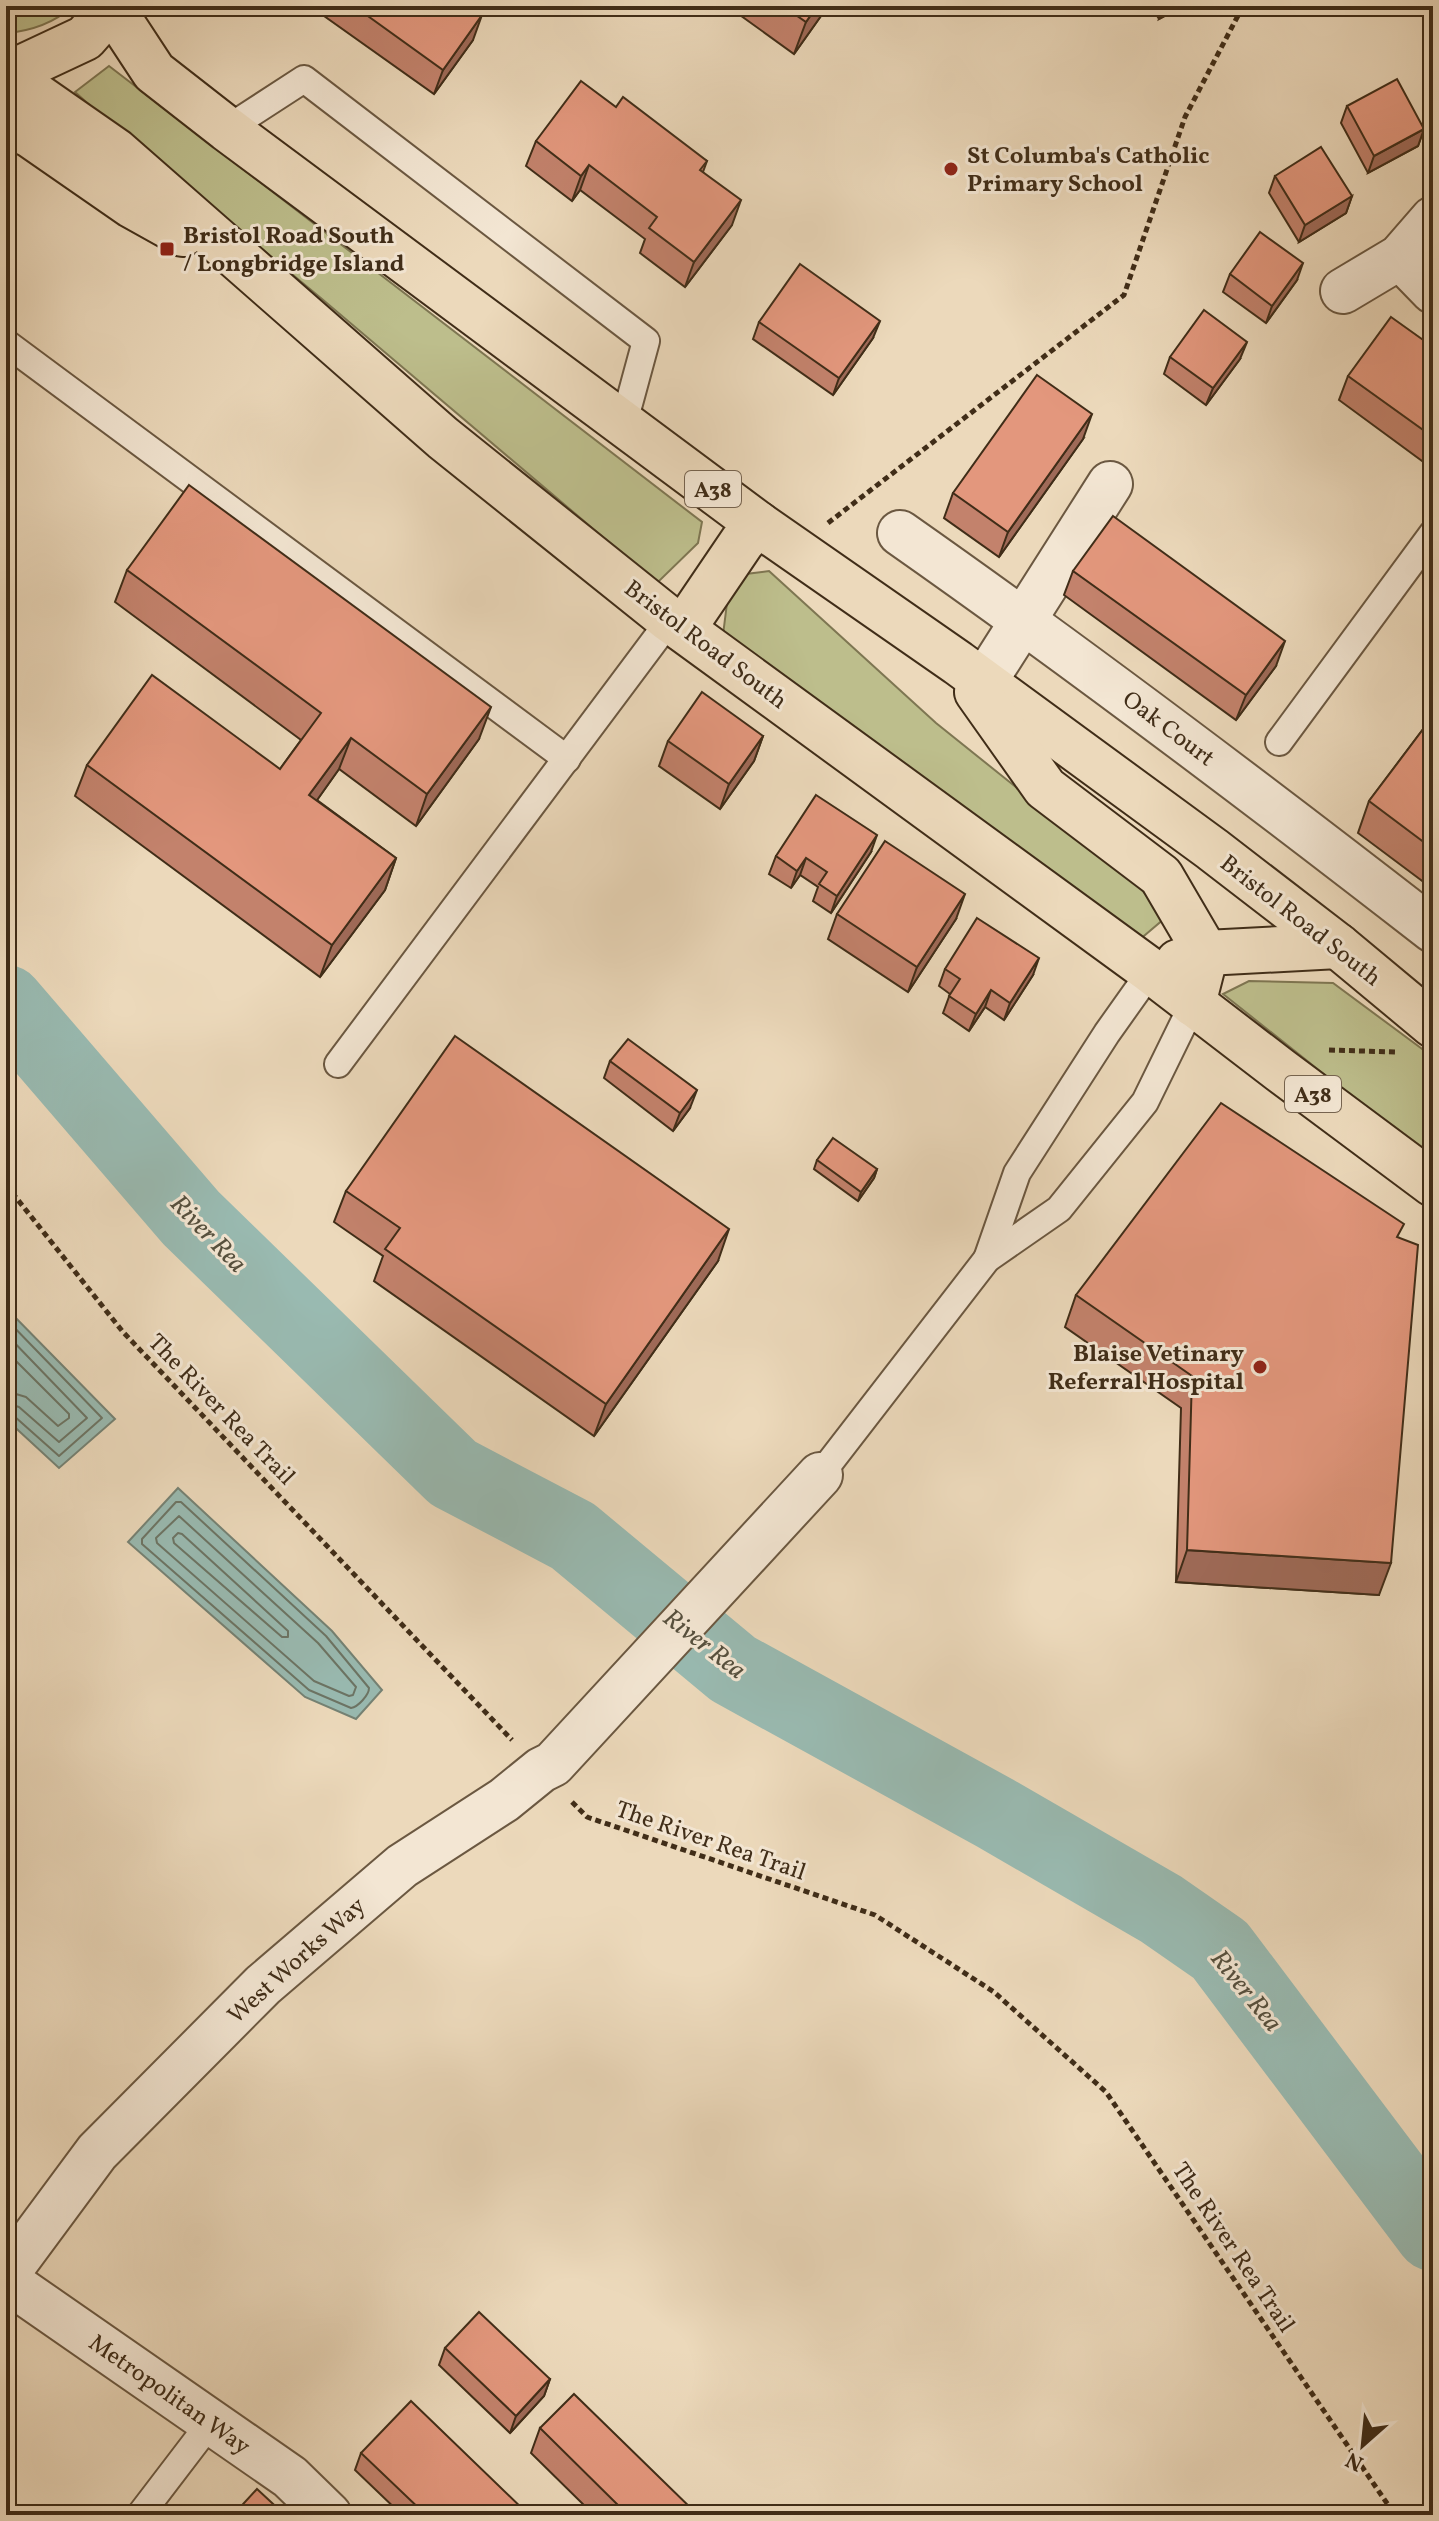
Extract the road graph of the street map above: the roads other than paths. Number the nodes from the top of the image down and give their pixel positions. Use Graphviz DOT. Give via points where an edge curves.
graph roads {
  1 [pos="112,7"];
  2 [pos="6,71"];
  3 [pos="6,123"];
  4 [pos="227,129"];
  5 [pos="1433,219"];
  6 [pos="1400,257"];
  7 [pos="252,271"];
  8 [pos="1343,291"];
  9 [pos="1433,291"];
  10 [pos="6,343"];
  11 [pos="624,422"];
  12 [pos="1110,484"];
  13 [pos="758,524"];
  14 [pos="900,533"];
  15 [pos="1433,533"];
  16 [pos="1023,619"];
  17 [pos="676,624"];
  18 [pos="971,673"];
  19 [pos="1279,742"];
  20 [pos="567,759"];
  21 [pos="1433,930"];
  22 [pos="1338,946"];
  23 [pos="1206,953"];
  24 [pos="1151,971"];
  25 [pos="1193,1004"];
  26 [pos="1417,1039"];
  27 [pos="338,1064"];
  28 [pos="1433,1184"];
  29 [pos="987,1259"];
  30 [pos="820,1475"];
  31 [pos="6,2277"];
  32 [pos="211,2422"];
  33 [pos="140,2515"];
  34 [pos="329,2515"];
  1 -- 2 [label="highway" via="85,38"];
  1 -- 4 [label="highway, Bristol Road South / A38" via="154,72"];
  2 -- 7 [label="highway, Bristol Road South / A38" via="116,151"];
  3 -- 7 [label="highway" via="131,205"];
  4 -- 11 [label="highway, Bristol Road South / A38"];
  4 -- 11 [label="lane" via="304,79 646,341"];
  5 -- 6 [label="street"];
  6 -- 8 [label="street"];
  6 -- 9 [label="street"];
  7 -- 17 [label="highway, Bristol Road South / A38" via="443,438"];
  10 -- 20 [label="lane"];
  11 -- 13 [label="highway, Bristol Road South / A38"];
  12 -- 16 [label="street"];
  13 -- 17 [label="highway"];
  13 -- 18 [label="highway, Bristol Road South / A38"];
  14 -- 16 [label="street, Oak Court"];
  15 -- 19 [label="lane"];
  16 -- 18 [label="street"];
  16 -- 21 [label="street, Oak Court"];
  17 -- 20 [label="lane"];
  17 -- 24 [label="highway, Bristol Road South / A38"];
  18 -- 22 [label="highway, Bristol Road South / A38"];
  18 -- 23 [label="highway" via="1045,788 1161,876"];
  20 -- 27 [label="lane"];
  22 -- 23 [label="highway"];
  22 -- 26 [label="highway, Bristol Road South / A38"];
  23 -- 24 [label="highway"];
  23 -- 25 [label="highway"];
  24 -- 25 [label="highway, Bristol Road South / A38"];
  24 -- 29 [label="lane" via="1017,1173"];
  25 -- 28 [label="highway, Bristol Road South / A38"];
  25 -- 29 [label="lane" via="1145,1102 1059,1209"];
  29 -- 30 [label="lane"];
  30 -- 31 [label="street, West Works Way" via="553,1764 402,1866 263,1985 97,2152"];
  31 -- 32 [label="street, Metropolitan Way"];
  32 -- 33 [label="lane"];
  32 -- 34 [label="street, Metropolitan Way" via="290,2477"];
}
